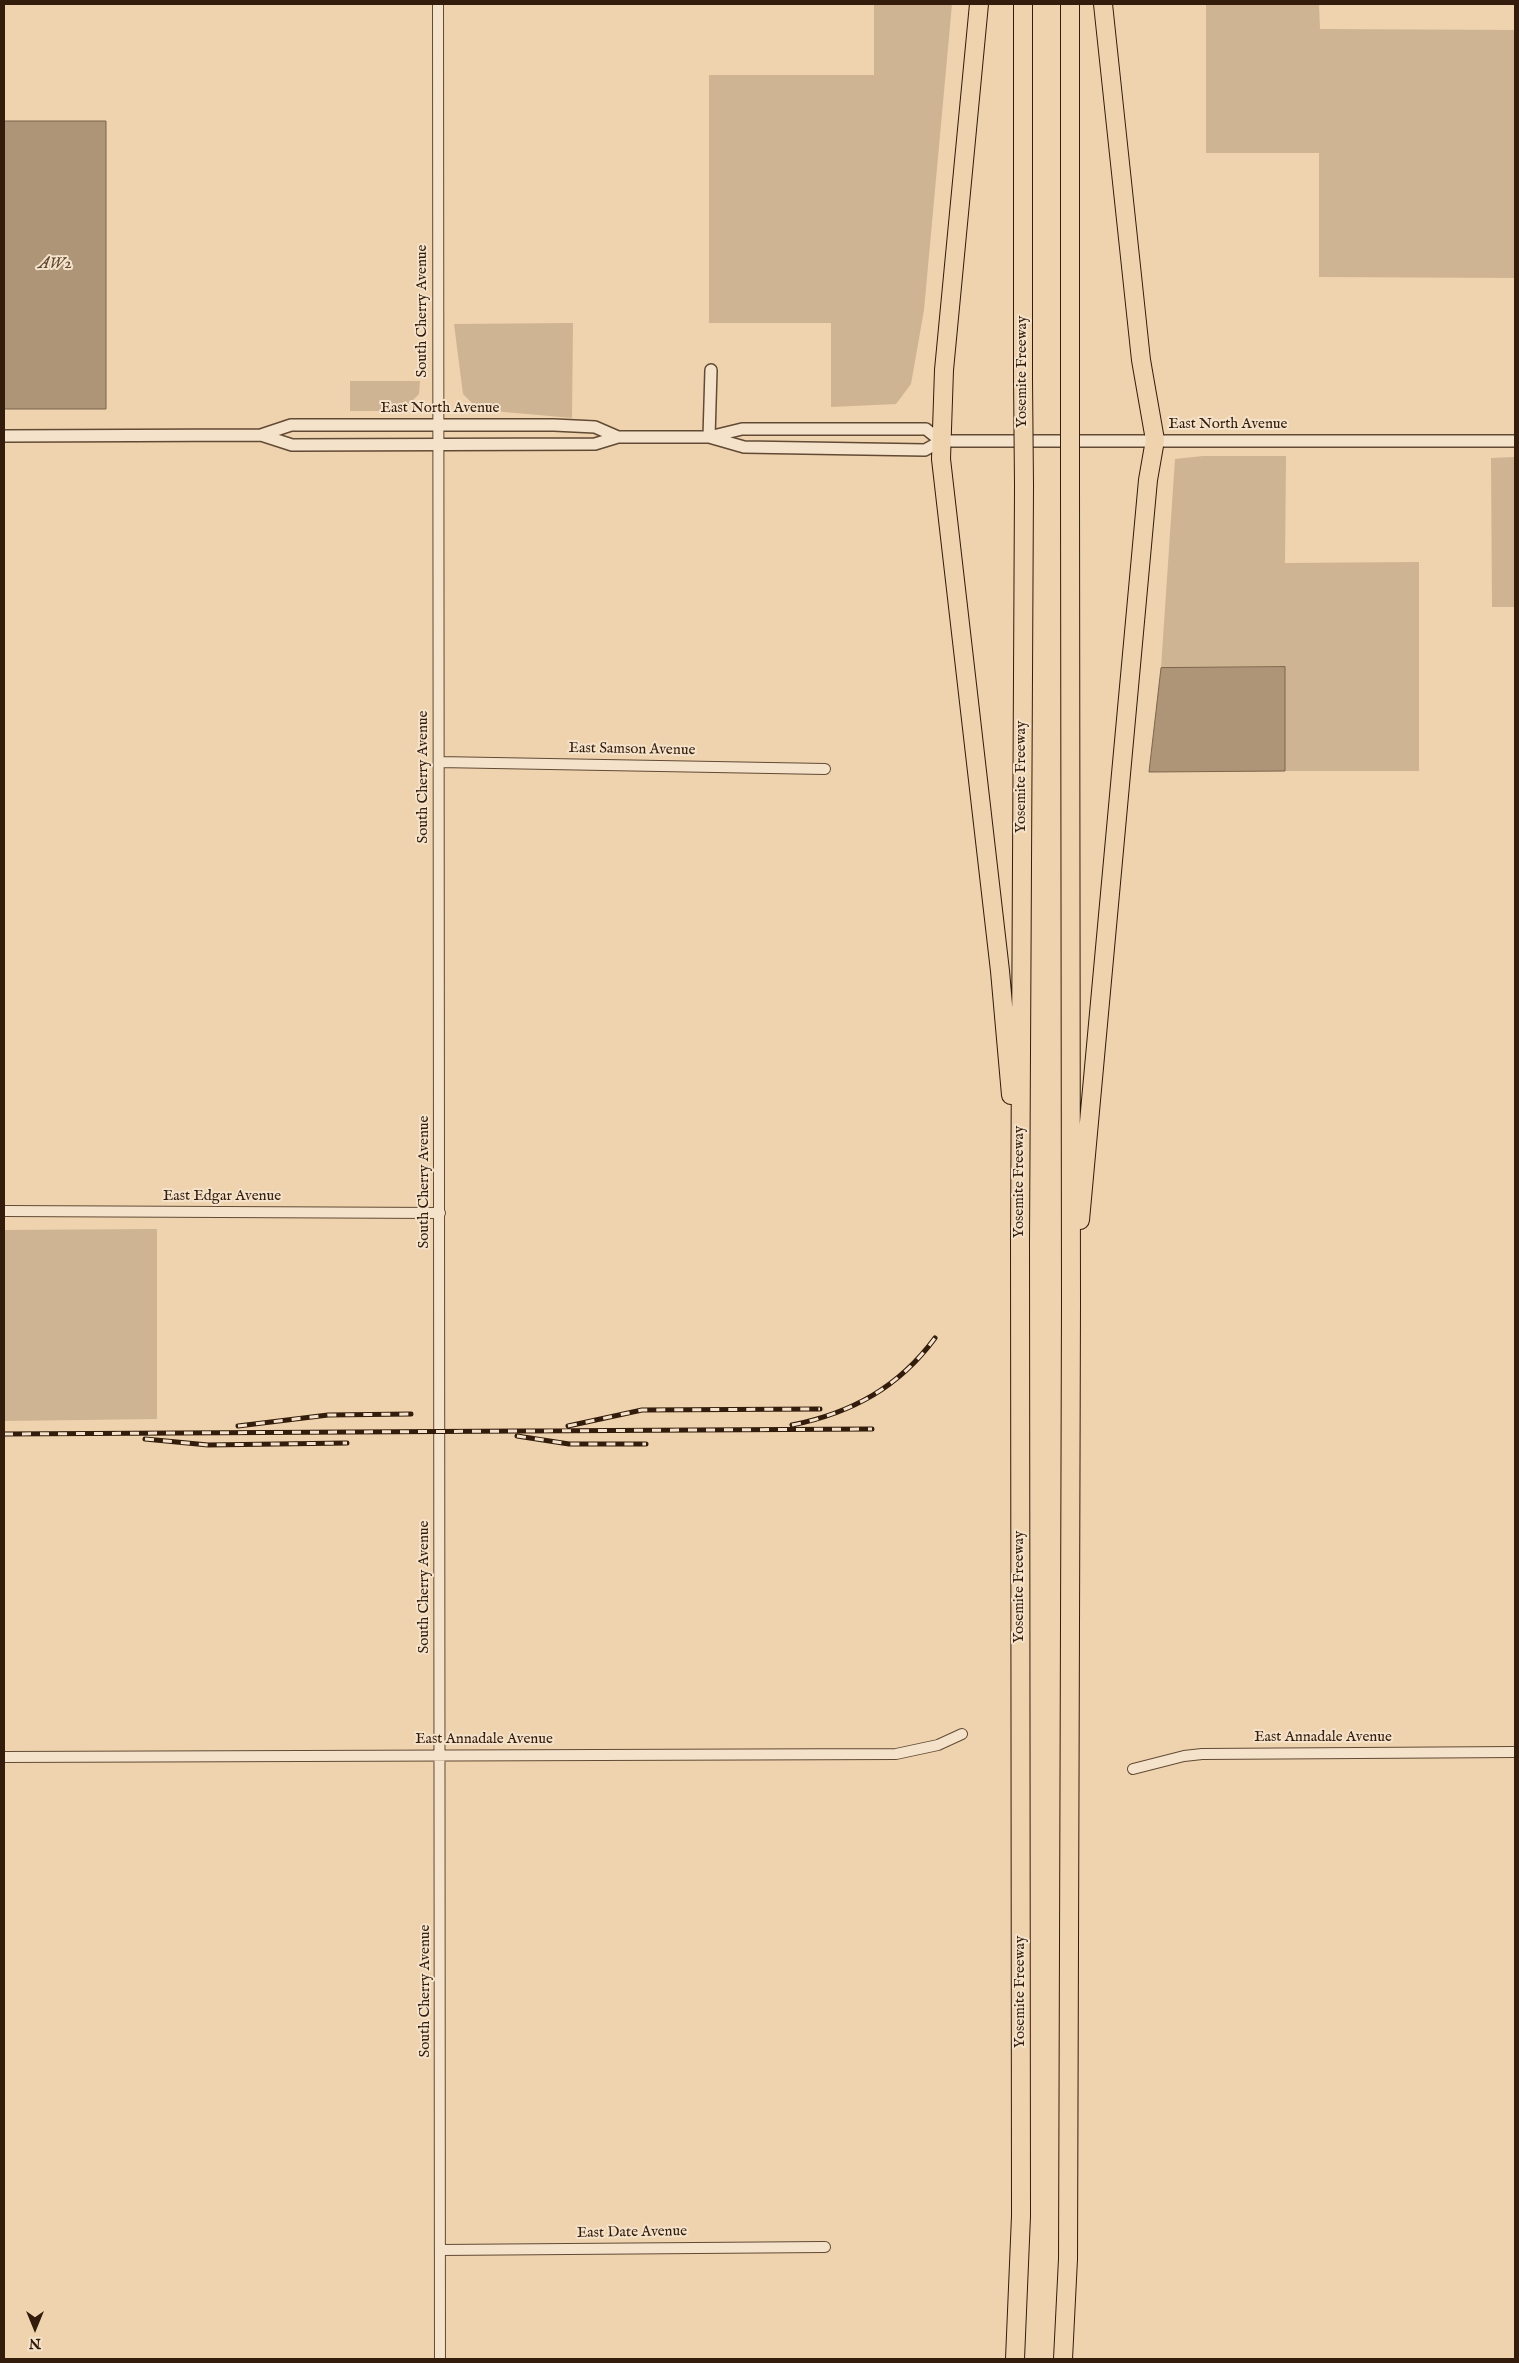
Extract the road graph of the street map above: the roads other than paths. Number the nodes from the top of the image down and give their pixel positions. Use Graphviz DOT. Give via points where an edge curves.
graph roads {
  1 [pos="438,4"];
  2 [pos="979,4"];
  3 [pos="1023,4"];
  4 [pos="1070,4"];
  5 [pos="1102,4"];
  6 [pos="710,370"];
  7 [pos="438,424"];
  8 [pos="261,435"];
  9 [pos="4,436"];
  10 [pos="618,437"];
  11 [pos="709,437"];
  12 [pos="1155,440"];
  13 [pos="941,441"];
  14 [pos="1515,441"];
  15 [pos="438,444"];
  16 [pos="439,762"];
  17 [pos="825,769"];
  18 [pos="4,1210"];
  19 [pos="440,1213"];
  20 [pos="1020,1241"];
  21 [pos="1071,1303"];
  22 [pos="962,1734"];
  23 [pos="1515,1752"];
  24 [pos="441,1755"];
  25 [pos="4,1757"];
  26 [pos="1133,1769"];
  27 [pos="825,2246"];
  28 [pos="440,2250"];
  29 [pos="440,2359"];
  30 [pos="1013,2359"];
  31 [pos="1063,2359"];
  1 -- 7 [label="street, South Cherry Avenue"];
  2 -- 13 [label="highway" via="944,370"];
  3 -- 20 [label="highway, Yosemite Freeway, bridge"];
  4 -- 21 [label="highway, bridge"];
  5 -- 12 [label="highway" via="1142,360"];
  6 -- 11 [label="street"];
  7 -- 8 [label="street, East North Avenue" via="291,424"];
  7 -- 10 [label="street, East North Avenue" via="595,427"];
  7 -- 15 [label="street, South Cherry Avenue"];
  8 -- 9 [label="street, East North Avenue"];
  8 -- 15 [label="street, East North Avenue" via="292,445"];
  10 -- 11 [label="street, East North Avenue"];
  10 -- 15 [label="street, East North Avenue" via="595,444"];
  11 -- 13 [label="street, East North Avenue" via="744,447 791,448 925,450"];
  11 -- 13 [label="street, East North Avenue" via="742,429 926,429"];
  12 -- 13 [label="street, East North Avenue"];
  12 -- 14 [label="street, East North Avenue"];
  12 -- 21 [label="highway" via="1148,480 1088,1157"];
  13 -- 20 [label="highway" via="1000,971"];
  15 -- 16 [label="street, South Cherry Avenue"];
  16 -- 17 [label="street, East Samson Avenue"];
  16 -- 19 [label="street, South Cherry Avenue"];
  18 -- 19 [label="street, East Edgar Avenue"];
  19 -- 24 [label="street, South Cherry Avenue"];
  20 -- 30 [label="highway, Yosemite Freeway" via="1021,2216"];
  21 -- 31 [label="highway" via="1068,2259"];
  22 -- 24 [label="street, East Annadale Avenue" via="938,1745 896,1754"];
  23 -- 26 [label="street, East Annadale Avenue" via="1202,1754"];
  24 -- 25 [label="street, East Annadale Avenue"];
  24 -- 28 [label="street, South Cherry Avenue"];
  27 -- 28 [label="street, East Date Avenue"];
  28 -- 29 [label="street, South Cherry Avenue"];
}
